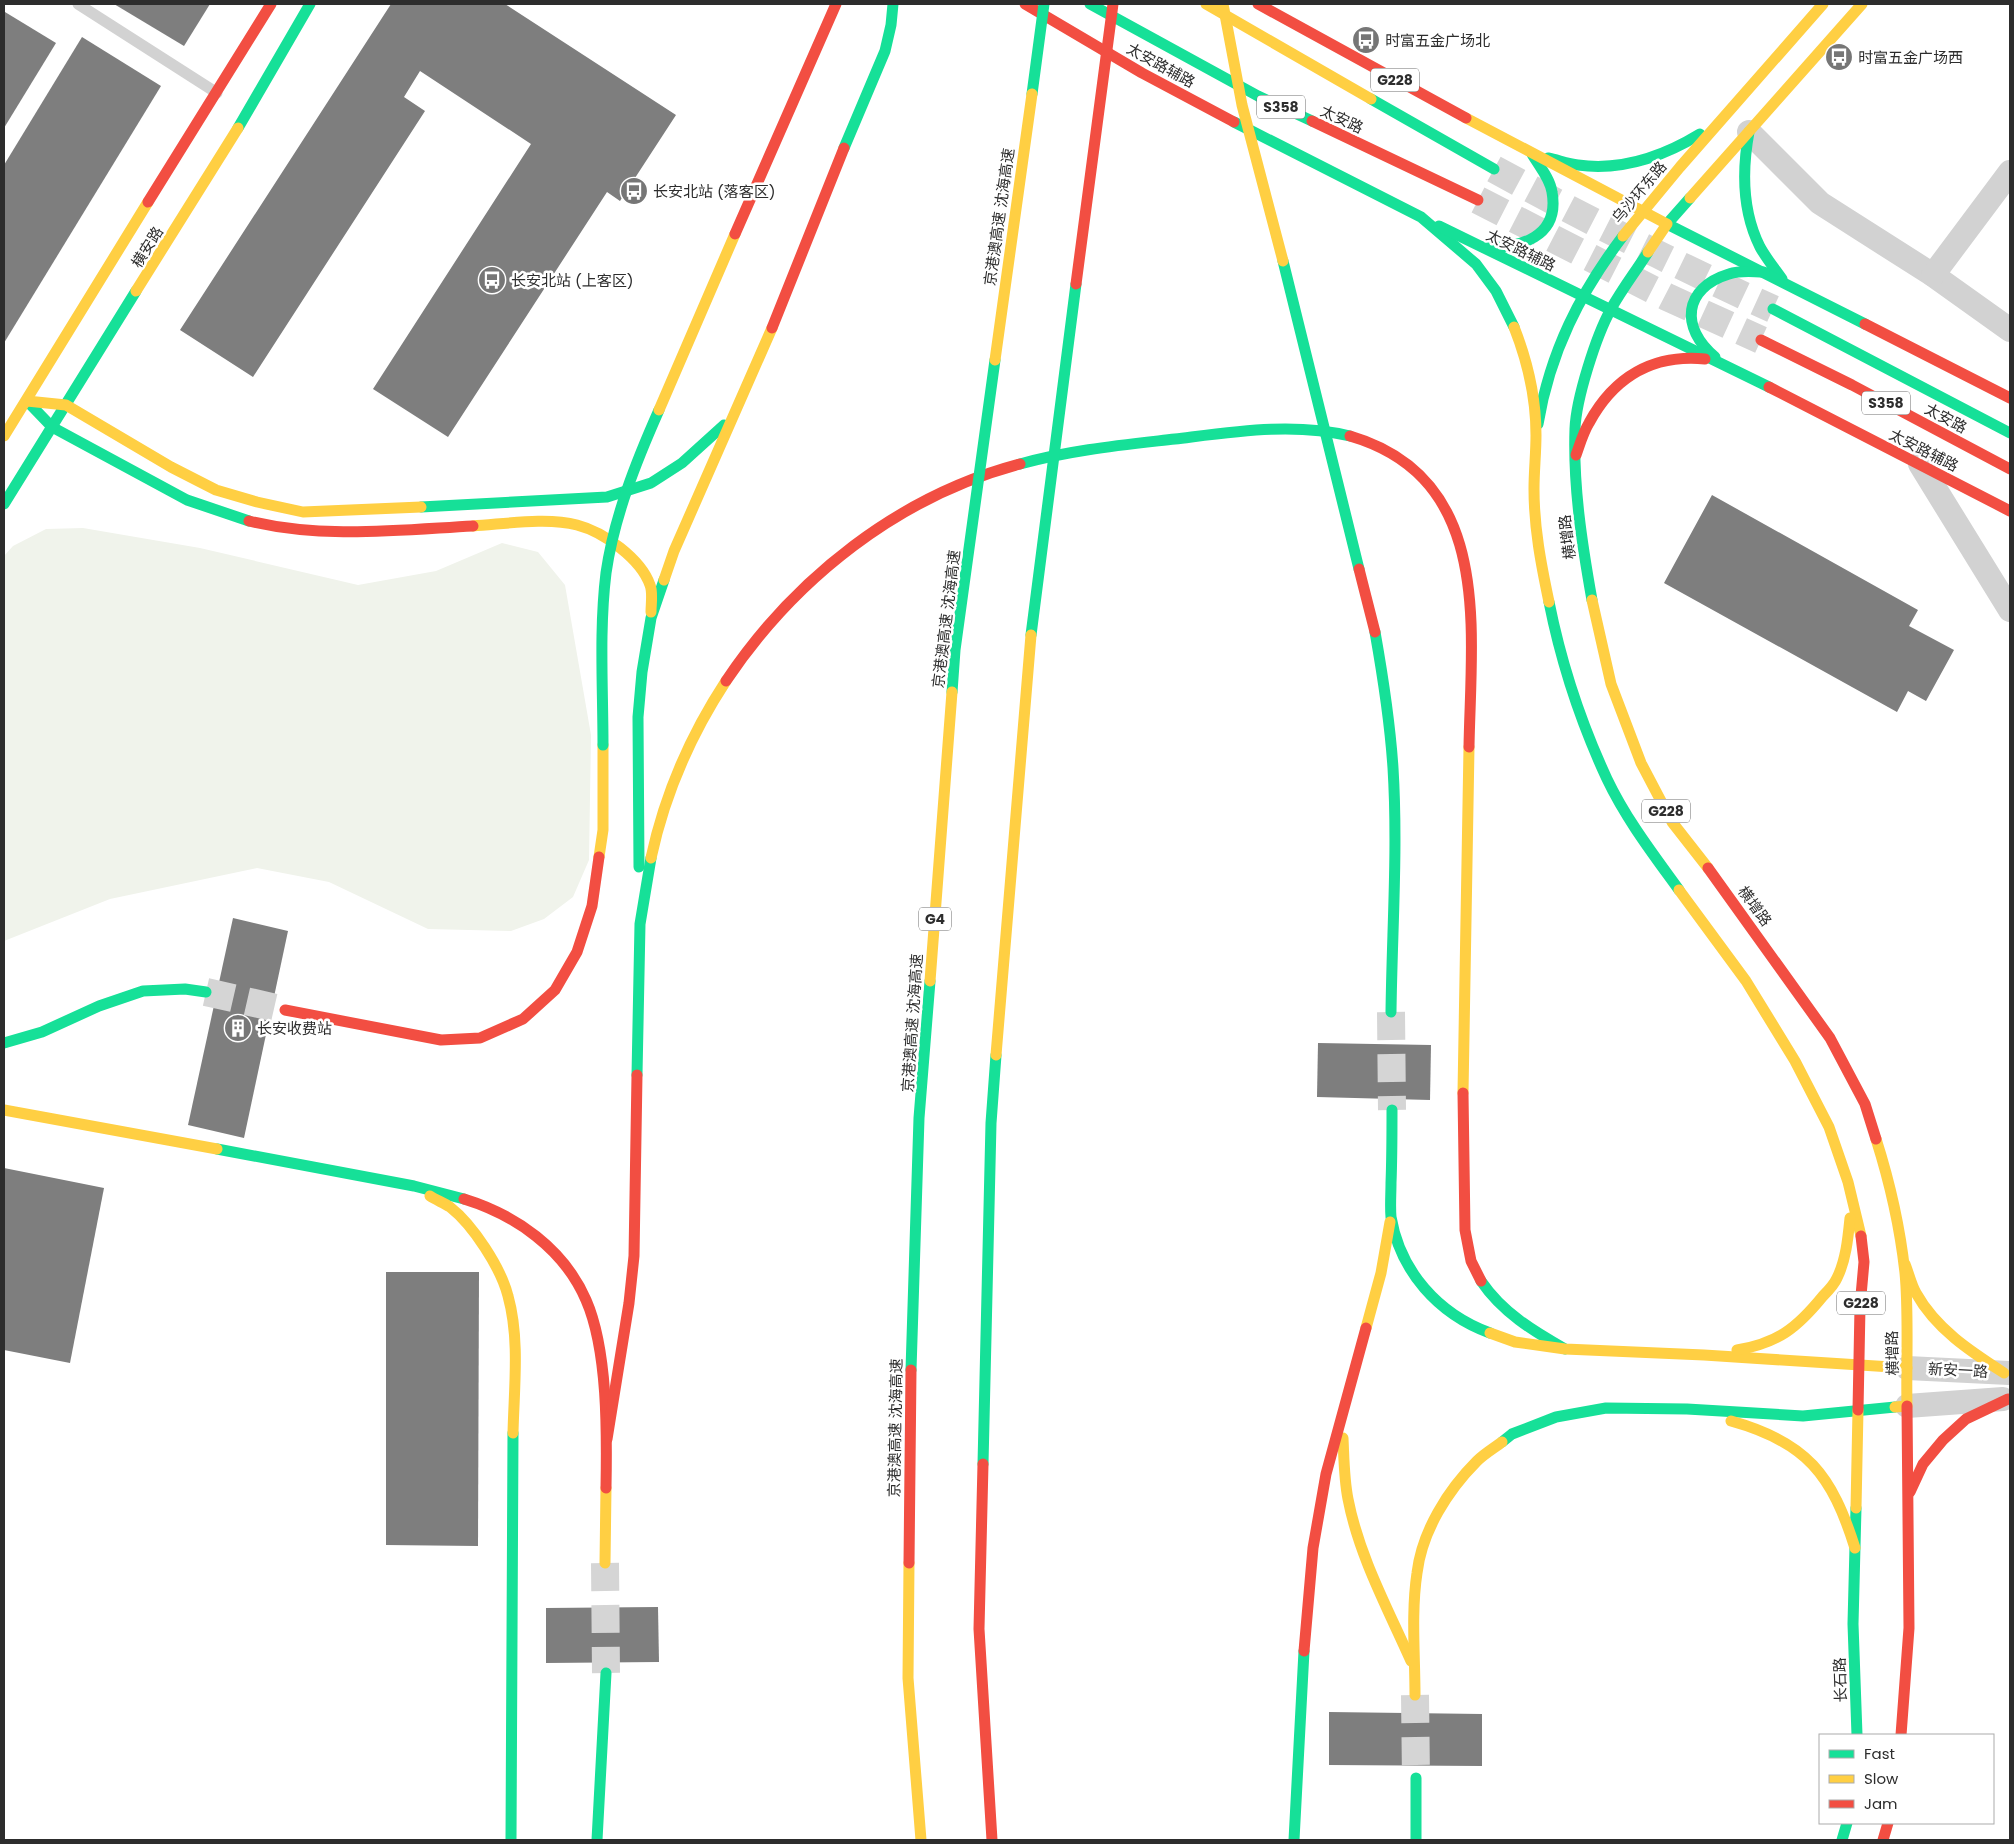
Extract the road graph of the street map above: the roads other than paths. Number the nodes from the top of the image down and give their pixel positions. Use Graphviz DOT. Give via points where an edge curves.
graph roads {
  1 [pos="78,4"];
  2 [pos="271,4"];
  3 [pos="310,4"];
  4 [pos="836,4"];
  5 [pos="893,4"];
  6 [pos="1025,4"];
  7 [pos="1044,4"];
  8 [pos="1090,4"];
  9 [pos="1113,4"];
  10 [pos="1206,4"];
  11 [pos="1223,4"];
  12 [pos="1258,4"];
  13 [pos="1823,4"];
  14 [pos="1862,4"];
  15 [pos="217,93"];
  16 [pos="1719,122"];
  17 [pos="1749,132"];
  18 [pos="1532,154"];
  19 [pos="1494,169"];
  20 [pos="2010,172"];
  21 [pos="1478,200"];
  22 [pos="1641,210"];
  23 [pos="1421,217"];
  24 [pos="1667,224"];
  25 [pos="1481,247"];
  26 [pos="1766,272"];
  27 [pos="1933,276"];
  28 [pos="1782,281"];
  29 [pos="1582,296"];
  30 [pos="1773,309"];
  31 [pos="1610,310"];
  32 [pos="2010,330"];
  33 [pos="1761,340"];
  34 [pos="1719,361"];
  35 [pos="2010,398"];
  36 [pos="26,401"];
  37 [pos="66,405"];
  38 [pos="730,420"];
  39 [pos="52,428"];
  40 [pos="1536,433"];
  41 [pos="2010,433"];
  42 [pos="4,436"];
  43 [pos="1576,456"];
  44 [pos="1920,464"];
  45 [pos="2010,469"];
  46 [pos="4,504"];
  47 [pos="2010,511"];
  48 [pos="2010,610"];
  49 [pos="651,618"];
  50 [pos="640,920"];
  51 [pos="206,992"];
  52 [pos="285,1010"];
  53 [pos="1391,1012"];
  54 [pos="4,1043"];
  55 [pos="4,1110"];
  56 [pos="1392,1110"];
  57 [pos="414,1186"];
  58 [pos="1852,1197"];
  59 [pos="1391,1215"];
  60 [pos="1903,1259"];
  61 [pos="1565,1350"];
  62 [pos="1704,1355"];
  63 [pos="1859,1366"];
  64 [pos="1907,1368"];
  65 [pos="2007,1373"];
  66 [pos="2009,1399"];
  67 [pos="1907,1406"];
  68 [pos="1686,1408"];
  69 [pos="1858,1410"];
  70 [pos="1342,1414"];
  71 [pos="607,1439"];
  72 [pos="1908,1496"];
  73 [pos="1855,1548"];
  74 [pos="606,1563"];
  75 [pos="1853,1624"];
  76 [pos="1414,1669"];
  77 [pos="606,1673"];
  78 [pos="1414,1695"];
  79 [pos="1857,1734"];
  80 [pos="1901,1734"];
  81 [pos="1416,1778"];
  82 [pos="1847,1824"];
  83 [pos="1888,1824"];
  84 [pos="511,1840"];
  85 [pos="597,1840"];
  86 [pos="921,1840"];
  87 [pos="992,1840"];
  88 [pos="1294,1840"];
  89 [pos="1416,1840"];
  90 [pos="1842,1840"];
  91 [pos="1883,1840"];
  1 -- 15 [label="lane"];
  2 -- 15 [label="main road, 横安路"];
  3 -- 37 [label="main road, 横安路" via="248,112"];
  4 -- 52 [label="main road, bridge" via="652,424 610,551 604,605 603,830 592,906 577,952 556,990 523,1019 480,1038 441,1040"];
  5 -- 38 [label="main road" via="885,51 759,360"];
  6 -- 23 [label="main road, 太安路辅路" via="1159,82"];
  7 -- 86 [label="main road, 京港澳高速 沈海高速 / G4, bridge" via="956,650 919,1118 910,1386 908,1678"];
  8 -- 21 [label="main road, 太安路 / S358" via="1258,96"];
  9 -- 87 [label="main road, bridge" via="1029,649 991,1123 979,1629"];
  10 -- 19 [label="main road, 太安路"];
  11 -- 53 [label="main road, bridge" via="1242,105 1376,632 1393,768"];
  12 -- 18 [label="main road, G228"];
  13 -- 16 [label="main road, 乌沙环东路"];
  14 -- 17 [label="main road"];
  15 -- 36 [label="main road, 横安路"];
  16 -- 18 [label="main road" via="1656,157 1620,165 1580,165"];
  16 -- 22 [label="main road, 乌沙环东路"];
  17 -- 24 [label="main road"];
  17 -- 27 [label="street" via="1820,204"];
  17 -- 28 [label="main road" via="1744,157 1744,185 1750,215 1760,246"];
  18 -- 22 [label="main road, G228"];
  18 -- 25 [label="main road" via="1552,192 1550,220 1524,245 1499,250"];
  20 -- 27 [label="street"];
  22 -- 24 [label="main road, G228"];
  22 -- 29 [label="main road, 乌沙环东路"];
  23 -- 25 [label="main road, 太安路辅路"];
  23 -- 40 [label="main road, G228" via="1476,264 1507,310 1520,342 1532,390"];
  24 -- 26 [label="main road"];
  24 -- 31 [label="main road, 横增路 / G228"];
  25 -- 29 [label="main road, 太安路辅路"];
  26 -- 28 [label="main road"];
  26 -- 34 [label="main road" via="1742,271 1725,275 1705,286 1696,296 1690,320 1695,335"];
  27 -- 32 [label="street"];
  28 -- 35 [label="main road"];
  29 -- 31 [label="main road, 太安路辅路"];
  29 -- 40 [label="main road, 乌沙环东路" via="1549,370"];
  30 -- 41 [label="main road, 太安路 / S358"];
  31 -- 34 [label="main road, 太安路辅路"];
  31 -- 43 [label="main road, 横增路 / G228" via="1583,387 1575,428"];
  33 -- 45 [label="main road, 太安路 / S358"];
  34 -- 43 [label="main road" via="1689,356 1663,360 1634,372 1612,392 1590,420"];
  34 -- 44 [label="main road, 太安路辅路"];
  36 -- 37 [label="main road"];
  36 -- 39 [label="main road"];
  36 -- 42 [label="main road, 横安路"];
  37 -- 38 [label="main road" via="216,490 304,512 607,497 652,483 682,464"];
  37 -- 39 [label="main road, 横安路"];
  38 -- 49 [label="main road" via="674,551"];
  39 -- 46 [label="main road, 横安路"];
  39 -- 49 [label="main road" via="186,500 274,527 360,532 544,522 576,525 622,549 638,565 651,586"];
  40 -- 58 [label="main road, 横增路 / G228" via="1537,545 1552,617 1575,699 1606,779 1642,840 1746,981 1795,1061 1829,1127"];
  43 -- 60 [label="main road, 横增路 / G228" via="1582,546 1593,608 1611,684 1642,763 1672,822 1725,890 1830,1038 1865,1104 1887,1172"];
  44 -- 47 [label="main road, 太安路辅路"];
  44 -- 48 [label="street"];
  49 -- 50 [label="main road" via="638,717"];
  50 -- 61 [label="main road" via="665,806 684,755 709,709 768,627 802,589 840,556 884,526 930,498 973,478 1021,462 1094,448 1271,429 1346,435 1380,447 1410,466 1439,496 1456,526 1471,621 1462,1090 1464,1233 1471,1261 1494,1298 1511,1315"];
  50 -- 71 [label="main road" via="634,1256"];
  51 -- 54 [label="main road" via="185,989 143,991 99,1006 42,1032"];
  55 -- 57 [label="main road"];
  56 -- 59 [label="main road"];
  57 -- 71 [label="main road" via="474,1201 507,1216 535,1234 561,1259 583,1294 596,1331 604,1380"];
  57 -- 84 [label="main road" via="450,1208 477,1236 508,1295 514,1334"];
  58 -- 62 [label="main road" via="1847,1242 1837,1279 1808,1315 1776,1340 1748,1349"];
  58 -- 63 [label="main road, 横增路 / G228" via="1860,1226 1864,1262"];
  59 -- 61 [label="main road" via="1398,1246 1415,1278 1442,1308 1476,1328 1515,1342"];
  59 -- 70 [label="main road" via="1381,1273"];
  60 -- 64 [label="main road, 横增路 / G228"];
  60 -- 65 [label="main road" via="1916,1293 1934,1320 1966,1348"];
  61 -- 62 [label="main road"];
  62 -- 63 [label="main road"];
  63 -- 64 [label="main road"];
  63 -- 69 [label="main road, 横增路 / G228"];
  64 -- 65 [label="street, 新安一路"];
  64 -- 67 [label="main road, 横增路 / G228"];
  66 -- 67 [label="street, 新安一路"];
  66 -- 72 [label="main road" via="1966,1419 1943,1440 1923,1464"];
  67 -- 69 [label="main road"];
  67 -- 72 [label="main road, 横增路 / G228"];
  68 -- 69 [label="main road" via="1803,1416"];
  68 -- 73 [label="main road" via="1760,1429 1805,1455 1831,1487 1844,1513"];
  68 -- 76 [label="main road" via="1606,1408 1556,1416 1512,1434 1478,1460 1446,1499 1428,1532 1417,1571"];
  69 -- 73 [label="main road, 横增路 / G228"];
  70 -- 76 [label="main road" via="1344,1467 1352,1516 1366,1561"];
  70 -- 88 [label="main road" via="1326,1474 1313,1548"];
  71 -- 74 [label="main road"];
  72 -- 80 [label="main road, 横增路 / G228" via="1909,1628"];
  73 -- 75 [label="main road, 横增路 / G228"];
  75 -- 79 [label="main road, 长石路 / G228"];
  76 -- 78 [label="main road"];
  77 -- 85 [label="main road"];
  81 -- 89 [label="main road"];
  82 -- 90 [label="main road"];
  83 -- 91 [label="main road"];
}
